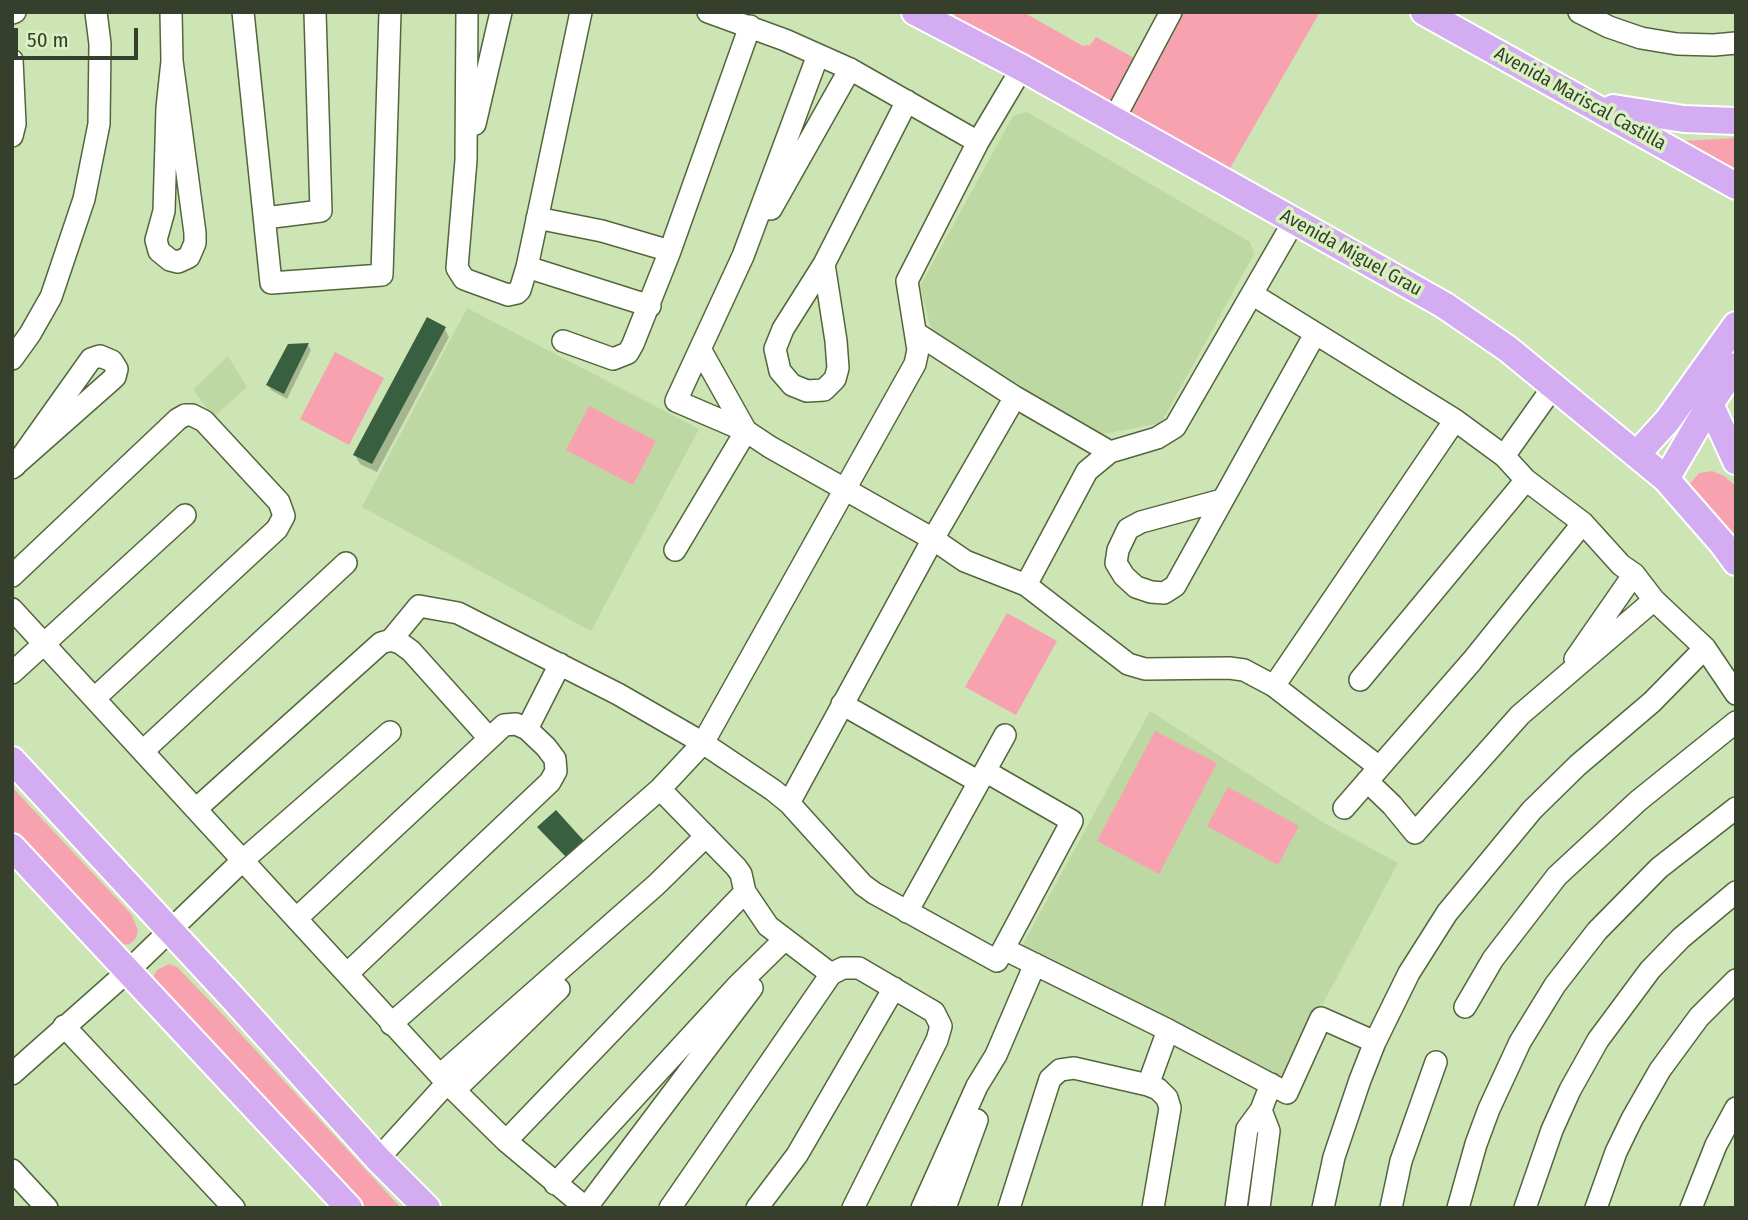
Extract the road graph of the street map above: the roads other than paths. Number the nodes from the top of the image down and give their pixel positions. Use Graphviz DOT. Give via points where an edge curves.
graph roads {
  1 [pos="96,12"];
  2 [pos="171,12"];
  3 [pos="243,12"];
  4 [pos="315,12"];
  5 [pos="390,12"];
  6 [pos="467,12"];
  7 [pos="501,12"];
  8 [pos="581,12"];
  9 [pos="708,12"];
  10 [pos="1171,12"];
  11 [pos="1424,12"];
  12 [pos="1579,12"];
  13 [pos="928,15"];
  14 [pos="750,26"];
  15 [pos="1736,43"];
  16 [pos="467,52"];
  17 [pos="491,53"];
  18 [pos="818,55"];
  19 [pos="12,60"];
  20 [pos="172,61"];
  21 [pos="1021,68"];
  22 [pos="850,69"];
  23 [pos="907,101"];
  24 [pos="1590,104"];
  25 [pos="1113,121"];
  26 [pos="1736,121"];
  27 [pos="12,136"];
  28 [pos="978,142"];
  29 [pos="466,160"];
  30 [pos="1736,186"];
  31 [pos="163,211"];
  32 [pos="193,211"];
  33 [pos="265,218"];
  34 [pos="537,218"];
  35 [pos="1294,221"];
  36 [pos="670,251"];
  37 [pos="743,256"];
  38 [pos="824,264"];
  39 [pos="527,267"];
  40 [pos="1252,294"];
  41 [pos="650,306"];
  42 [pos="1736,325"];
  43 [pos="916,333"];
  44 [pos="1315,334"];
  45 [pos="562,341"];
  46 [pos="699,349"];
  47 [pos="12,359"];
  48 [pos="1736,366"];
  49 [pos="1553,387"];
  50 [pos="1015,397"];
  51 [pos="1710,404"];
  52 [pos="1455,420"];
  53 [pos="747,431"];
  54 [pos="1110,452"];
  55 [pos="1637,454"];
  56 [pos="1504,456"];
  57 [pos="1736,461"];
  58 [pos="13,467"];
  59 [pos="1666,478"];
  60 [pos="1527,480"];
  61 [pos="844,490"];
  62 [pos="1222,500"];
  63 [pos="185,514"];
  64 [pos="1583,523"];
  65 [pos="933,539"];
  66 [pos="675,550"];
  67 [pos="1736,562"];
  68 [pos="346,563"];
  69 [pos="1634,575"];
  70 [pos="12,576"];
  71 [pos="1026,585"];
  72 [pos="1654,600"];
  73 [pos="12,609"];
  74 [pos="391,640"];
  75 [pos="45,643"];
  76 [pos="1705,648"];
  77 [pos="560,664"];
  78 [pos="12,673"];
  79 [pos="1360,680"];
  80 [pos="1559,681"];
  81 [pos="1274,686"];
  82 [pos="1736,694"];
  83 [pos="95,698"];
  84 [pos="842,704"];
  85 [pos="1736,722"];
  86 [pos="527,729"];
  87 [pos="390,732"];
  88 [pos="1005,735"];
  89 [pos="489,738"];
  90 [pos="703,743"];
  91 [pos="143,751"];
  92 [pos="12,760"];
  93 [pos="1373,774"];
  94 [pos="982,776"];
  95 [pos="660,789"];
  96 [pos="789,803"];
  97 [pos="1344,808"];
  98 [pos="1736,808"];
  99 [pos="196,809"];
  100 [pos="706,836"];
  101 [pos="12,847"];
  102 [pos="242,861"];
  103 [pos="745,892"];
  104 [pos="1736,892"];
  105 [pos="907,912"];
  106 [pos="297,918"];
  107 [pos="171,930"];
  108 [pos="784,940"];
  109 [pos="1004,948"];
  110 [pos="1035,964"];
  111 [pos="127,972"];
  112 [pos="348,973"];
  113 [pos="831,974"];
  114 [pos="1736,980"];
  115 [pos="894,988"];
  116 [pos="1465,1007"];
  117 [pos="391,1024"];
  118 [pos="64,1026"];
  119 [pos="1168,1030"];
  120 [pos="1375,1042"];
  121 [pos="996,1055"];
  122 [pos="1436,1062"];
  123 [pos="15,1067"];
  124 [pos="447,1083"];
  125 [pos="1271,1084"];
  126 [pos="1148,1085"];
  127 [pos="1736,1108"];
  128 [pos="1261,1110"];
  129 [pos="506,1141"];
  130 [pos="797,1155"];
  131 [pos="378,1159"];
  132 [pos="12,1170"];
  133 [pos="555,1184"];
  134 [pos="47,1208"];
  135 [pos="234,1208"];
  136 [pos="349,1208"];
  137 [pos="427,1208"];
  138 [pos="586,1208"];
  139 [pos="670,1208"];
  140 [pos="757,1208"];
  141 [pos="775,1208"];
  142 [pos="853,1208"];
  143 [pos="922,1208"];
  144 [pos="945,1208"];
  145 [pos="1009,1208"];
  146 [pos="1153,1208"];
  147 [pos="1236,1208"];
  148 [pos="1259,1208"];
  149 [pos="1323,1208"];
  150 [pos="1391,1208"];
  151 [pos="1458,1208"];
  152 [pos="1525,1208"];
  153 [pos="1596,1208"];
  154 [pos="1691,1208"];
  1 -- 47 [label="street" via="99,124 87,186 51,297"];
  2 -- 20 [label="street"];
  3 -- 33 [label="street"];
  4 -- 33 [label="street" via="321,211"];
  5 -- 33 [label="street" via="383,275 271,283"];
  6 -- 16 [label="street"];
  7 -- 17 [label="street"];
  8 -- 34 [label="street"];
  9 -- 14 [label="street"];
  10 -- 25 [label="street"];
  11 -- 24 [label="main road, Avenida Mariscal Castilla"];
  12 -- 15 [label="street" via="1641,38 1677,44"];
  13 -- 21 [label="main road, Avenida Miguel Grau"];
  14 -- 18 [label="street"];
  14 -- 36 [label="street"];
  16 -- 17 [label="street"];
  16 -- 29 [label="street"];
  17 -- 29 [label="street"];
  18 -- 22 [label="street"];
  18 -- 37 [label="street"];
  19 -- 27 [label="street"];
  20 -- 31 [label="street"];
  20 -- 32 [label="street"];
  21 -- 25 [label="main road, Avenida Miguel Grau"];
  21 -- 28 [label="street"];
  22 -- 23 [label="street"];
  22 -- 37 [label="street"];
  23 -- 28 [label="street"];
  23 -- 38 [label="street"];
  24 -- 26 [label="main road" via="1684,120"];
  24 -- 30 [label="main road, Avenida Mariscal Castilla"];
  25 -- 35 [label="main road, Avenida Miguel Grau"];
  28 -- 43 [label="street" via="907,281"];
  29 -- 39 [label="street" via="460,276 513,295 520,290"];
  31 -- 32 [label="street" via="179,216"];
  31 -- 32 [label="street" via="157,246 163,256 178,262 193,251"];
  34 -- 36 [label="street"];
  34 -- 39 [label="street"];
  35 -- 40 [label="street"];
  35 -- 49 [label="main road, Avenida Miguel Grau" via="1444,304"];
  36 -- 41 [label="street"];
  37 -- 46 [label="street"];
  38 -- 38 [label="street" via="775,349 779,371 792,386 807,391 824,390 838,368"];
  39 -- 41 [label="street"];
  40 -- 44 [label="street"];
  40 -- 54 [label="street" via="1175,427 1157,438"];
  41 -- 45 [label="street" via="628,353 620,358"];
  42 -- 55 [label="main road" via="1683,400"];
  43 -- 50 [label="street"];
  43 -- 61 [label="street" via="915,364"];
  44 -- 52 [label="street"];
  44 -- 62 [label="street"];
  46 -- 53 [label="street"];
  46 -- 53 [label="street" via="676,401"];
  48 -- 51 [label="main road"];
  49 -- 55 [label="main road, Avenida Miguel Grau"];
  49 -- 56 [label="street"];
  50 -- 54 [label="street"];
  50 -- 65 [label="street"];
  51 -- 57 [label="main road"];
  51 -- 59 [label="main road"];
  52 -- 56 [label="street"];
  52 -- 81 [label="street"];
  53 -- 61 [label="street"];
  53 -- 66 [label="street"];
  54 -- 71 [label="street" via="1087,471"];
  55 -- 59 [label="main road, Avenida Miguel Grau"];
  56 -- 60 [label="street"];
  58 -- 58 [label="street" via="115,377 116,365 100,356 91,359"];
  59 -- 67 [label="main road, Avenida Miguel Grau"];
  60 -- 64 [label="street"];
  60 -- 79 [label="street"];
  61 -- 65 [label="street"];
  61 -- 90 [label="street"];
  62 -- 62 [label="street" via="1128,529 1116,563 1124,576 1151,592 1164,593 1175,586"];
  63 -- 75 [label="street"];
  64 -- 69 [label="street"];
  64 -- 93 [label="street" via="1472,662"];
  65 -- 71 [label="street" via="965,561"];
  65 -- 84 [label="street"];
  68 -- 91 [label="street"];
  69 -- 72 [label="street"];
  69 -- 80 [label="street"];
  70 -- 83 [label="street" via="185,415 205,421 279,502 284,516 277,529"];
  71 -- 81 [label="street" via="1128,664 1145,669 1244,670"];
  72 -- 76 [label="street"];
  72 -- 80 [label="street"];
  73 -- 75 [label="street"];
  74 -- 77 [label="street" via="419,606 458,613"];
  74 -- 89 [label="street" via="411,651"];
  74 -- 99 [label="street" via="381,643"];
  75 -- 78 [label="street"];
  75 -- 83 [label="street"];
  76 -- 82 [label="street"];
  76 -- 120 [label="street" via="1652,702 1578,765 1494,853 1426,945"];
  77 -- 86 [label="street"];
  77 -- 90 [label="street"];
  80 -- 93 [label="street" via="1520,715 1415,833"];
  81 -- 93 [label="street"];
  83 -- 91 [label="street"];
  84 -- 94 [label="street"];
  84 -- 96 [label="street"];
  85 -- 116 [label="street" via="1638,801 1557,876 1493,959"];
  86 -- 89 [label="street" via="504,725"];
  86 -- 112 [label="street" via="555,759 556,771 550,782"];
  87 -- 102 [label="street"];
  88 -- 94 [label="street"];
  89 -- 106 [label="street"];
  90 -- 95 [label="street"];
  90 -- 96 [label="street"];
  91 -- 99 [label="street"];
  92 -- 107 [label="main road"];
  93 -- 97 [label="street"];
  94 -- 105 [label="street"];
  94 -- 109 [label="street" via="1072,821"];
  95 -- 100 [label="street"];
  95 -- 117 [label="street"];
  96 -- 105 [label="street" via="863,885"];
  98 -- 151 [label="street" via="1659,868 1597,931 1555,985 1493,1098"];
  99 -- 102 [label="street"];
  100 -- 103 [label="street" via="741,874"];
  100 -- 124 [label="street" via="608,941"];
  101 -- 111 [label="main road"];
  102 -- 106 [label="street"];
  102 -- 107 [label="street"];
  103 -- 108 [label="street"];
  103 -- 129 [label="street"];
  104 -- 152 [label="street" via="1650,970 1598,1040 1552,1130"];
  105 -- 109 [label="street" via="997,961"];
  106 -- 112 [label="street"];
  107 -- 111 [label="street"];
  107 -- 131 [label="main road"];
  108 -- 113 [label="street"];
  108 -- 133 [label="street"];
  108 -- 138 [label="street"];
  109 -- 110 [label="street"];
  110 -- 119 [label="street"];
  110 -- 121 [label="street"];
  111 -- 118 [label="street"];
  111 -- 136 [label="main road"];
  112 -- 117 [label="street"];
  113 -- 115 [label="street" via="859,968"];
  113 -- 139 [label="street"];
  114 -- 153 [label="street" via="1699,1017 1660,1069 1621,1141"];
  115 -- 130 [label="street"];
  115 -- 142 [label="street" via="934,1012 941,1026"];
  117 -- 124 [label="street"];
  118 -- 123 [label="street"];
  118 -- 135 [label="street"];
  119 -- 125 [label="street"];
  119 -- 126 [label="street"];
  120 -- 125 [label="street" via="1321,1018 1287,1093"];
  120 -- 149 [label="street" via="1334,1157"];
  121 -- 143 [label="street" via="977,1086"];
  121 -- 144 [label="street"];
  122 -- 150 [label="street" via="1401,1161"];
  124 -- 129 [label="street"];
  124 -- 131 [label="street"];
  125 -- 128 [label="street"];
  126 -- 145 [label="street" via="1074,1068 1060,1070 1050,1079"];
  126 -- 146 [label="street" via="1167,1098 1170,1108"];
  127 -- 154 [label="street"];
  128 -- 147 [label="street" via="1247,1129"];
  128 -- 148 [label="street" via="1269,1131"];
  129 -- 133 [label="street"];
  130 -- 140 [label="street"];
  130 -- 141 [label="street"];
  131 -- 137 [label="main road"];
  132 -- 134 [label="street"];
  133 -- 138 [label="street"];
}
